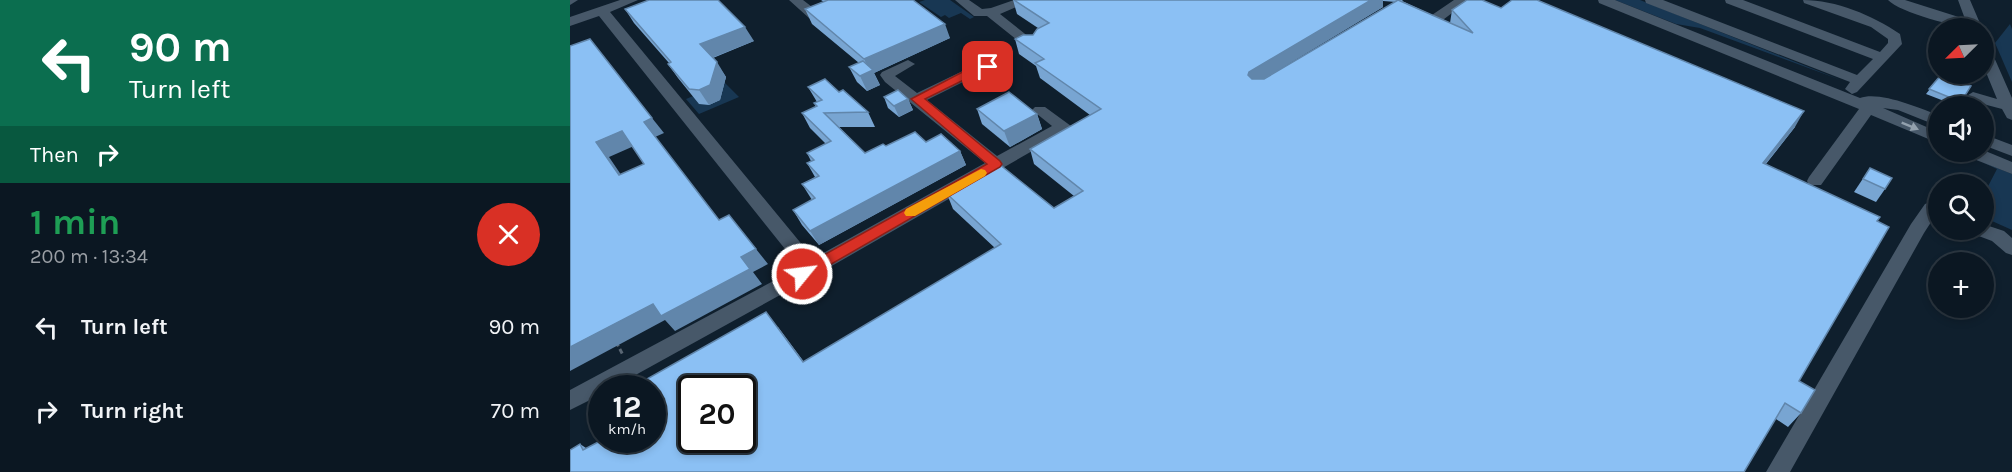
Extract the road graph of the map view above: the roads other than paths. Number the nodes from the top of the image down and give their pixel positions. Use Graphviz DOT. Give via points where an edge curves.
graph roads {
  1 [pos="632,0"];
  2 [pos="795,0"];
  3 [pos="854,0"];
  4 [pos="961,0"];
  5 [pos="1026,0"];
  6 [pos="1463,0"];
  7 [pos="1604,0"];
  8 [pos="1651,0"];
  9 [pos="1731,0"];
  10 [pos="1809,0"];
  11 [pos="1894,0"];
  12 [pos="1965,0"];
  13 [pos="602,11"];
  14 [pos="1405,11"];
  15 [pos="993,12"];
  16 [pos="1944,18"];
  17 [pos="1971,18"];
  18 [pos="570,22"];
  19 [pos="1032,45"];
  20 [pos="1882,58"];
  21 [pos="908,64"];
  22 [pos="1994,73"];
  23 [pos="999,75"];
  24 [pos="1860,81"];
  25 [pos="1844,97"];
  26 [pos="917,99"];
  27 [pos="1994,104"];
  28 [pos="1868,108"];
  29 [pos="1040,110"];
  30 [pos="2010,110"];
  31 [pos="1928,117"];
  32 [pos="1928,134"];
  33 [pos="1994,144"];
  34 [pos="2012,151"];
  35 [pos="1994,161"];
  36 [pos="996,164"];
  37 [pos="2012,168"];
  38 [pos="1815,181"];
  39 [pos="1928,212"];
  40 [pos="1994,234"];
  41 [pos="2012,248"];
  42 [pos="802,274"];
  43 [pos="570,401"];
  44 [pos="1778,472"];
  1 -- 13 [label="street"];
  2 -- 3 [label="street" via="814,15"];
  4 -- 15 [label="street" via="979,13"];
  5 -- 15 [label="street"];
  6 -- 14 [label="street" via="1430,23"];
  7 -- 25 [label="street"];
  8 -- 24 [label="street"];
  9 -- 20 [label="street"];
  10 -- 20 [label="street" via="1888,31 1896,41"];
  11 -- 16 [label="street"];
  12 -- 17 [label="street"];
  13 -- 18 [label="street"];
  13 -- 42 [label="street" via="798,252"];
  15 -- 19 [label="street" via="994,17"];
  20 -- 24 [label="street"];
  21 -- 26 [label="street" via="887,75 893,84"];
  22 -- 30 [label="street"];
  23 -- 26 [label="street" via="988,67 976,70"];
  24 -- 25 [label="street"];
  25 -- 28 [label="street"];
  25 -- 31 [label="street" via="1901,106"];
  26 -- 36 [label="street"];
  27 -- 30 [label="street"];
  28 -- 32 [label="street, one-way"];
  28 -- 38 [label="street"];
  29 -- 36 [label="street" via="1063,126"];
  33 -- 34 [label="street"];
  35 -- 37 [label="street"];
  36 -- 42 [label="street"];
  39 -- 44 [label="street"];
  40 -- 41 [label="street"];
  42 -- 43 [label="street"];
}
